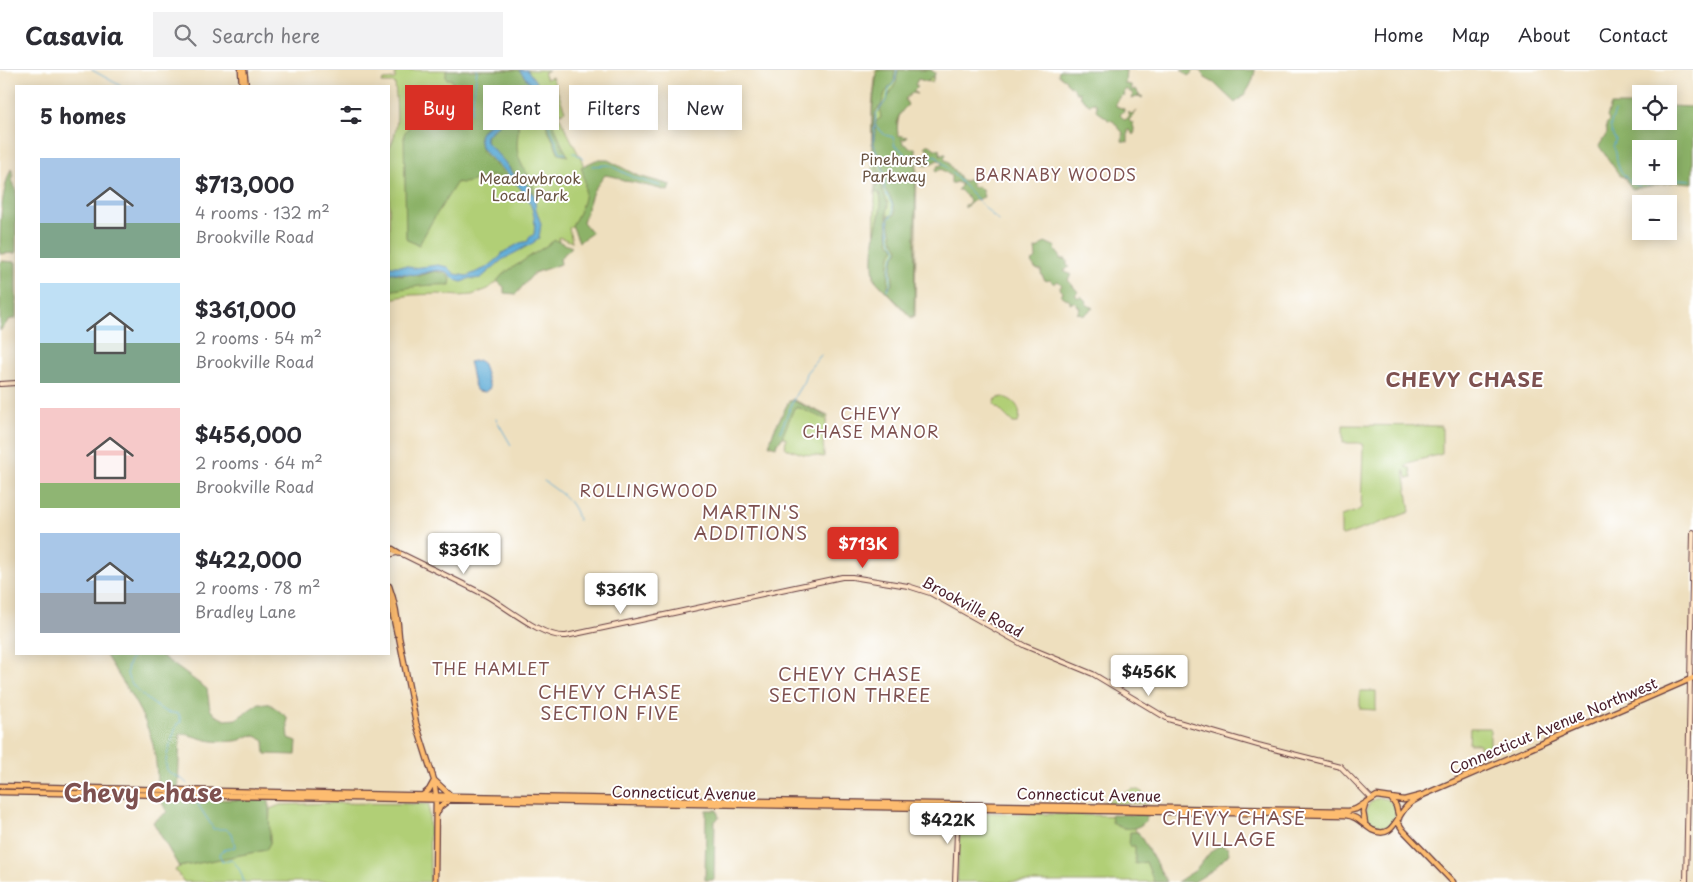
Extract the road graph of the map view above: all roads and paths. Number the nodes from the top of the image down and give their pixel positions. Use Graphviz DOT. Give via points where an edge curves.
graph roads {
  1 [pos="243,70"];
  2 [pos="244,85"];
  3 [pos="15,383"];
  4 [pos="0,384"];
  5 [pos="1693,532"];
  6 [pos="390,547"];
  7 [pos="399,553"];
  8 [pos="390,555"];
  9 [pos="390,589"];
  10 [pos="390,602"];
  11 [pos="399,637"];
  12 [pos="1692,679"];
  13 [pos="434,780"];
  14 [pos="0,786"];
  15 [pos="0,792"];
  16 [pos="423,795"];
  17 [pos="1423,795"];
  18 [pos="436,797"];
  19 [pos="450,797"];
  20 [pos="1390,797"];
  21 [pos="1371,798"];
  22 [pos="1366,802"];
  23 [pos="958,807"];
  24 [pos="435,816"];
  25 [pos="1398,820"];
  26 [pos="1366,825"];
  27 [pos="1391,829"];
  28 [pos="1402,830"];
  29 [pos="435,882"];
  30 [pos="955,882"];
  31 [pos="1453,882"];
  32 [pos="1686,882"];
  1 -- 2 [label="main road"];
  3 -- 4 [label="main road"];
  5 -- 12 [label="main road"];
  6 -- 7 [label="main road"];
  7 -- 8 [label="main road"];
  7 -- 21 [label="main road, Brookville Road" via="486,596 543,630 562,636 842,577 917,588 1025,646 1093,674 1168,719 1340,766"];
  9 -- 11 [label="main road"];
  10 -- 11 [label="main road"];
  11 -- 13 [label="main road" via="416,723"];
  12 -- 17 [label="main road, Connecticut Avenue Northwest"];
  12 -- 32 [label="main road"];
  13 -- 16 [label="main road"];
  13 -- 18 [label="main road"];
  13 -- 19 [label="main road"];
  14 -- 16 [label="main road, Connecticut Avenue"];
  15 -- 18 [label="main road, Connecticut Avenue"];
  16 -- 18 [label="main road, Connecticut Avenue"];
  17 -- 20 [label="main road, Connecticut Avenue Northwest" via="1404,800"];
  17 -- 25 [label="main road, Connecticut Avenue Northwest" via="1407,806"];
  18 -- 19 [label="main road, Connecticut Avenue"];
  18 -- 24 [label="main road"];
  19 -- 23 [label="main road, Connecticut Avenue"];
  19 -- 24 [label="main road"];
  20 -- 21 [label="main road" via="1380,795"];
  20 -- 25 [label="main road" via="1396,806"];
  21 -- 22 [label="main road"];
  22 -- 23 [label="main road, Connecticut Avenue" via="1348,811"];
  22 -- 26 [label="main road" via="1363,812"];
  23 -- 26 [label="main road, Connecticut Avenue" via="1345,815"];
  23 -- 30 [label="main road"];
  24 -- 29 [label="main road"];
  25 -- 27 [label="main road"];
  25 -- 28 [label="main road"];
  26 -- 27 [label="main road" via="1379,832"];
  27 -- 28 [label="main road"];
  28 -- 31 [label="main road"];
}
